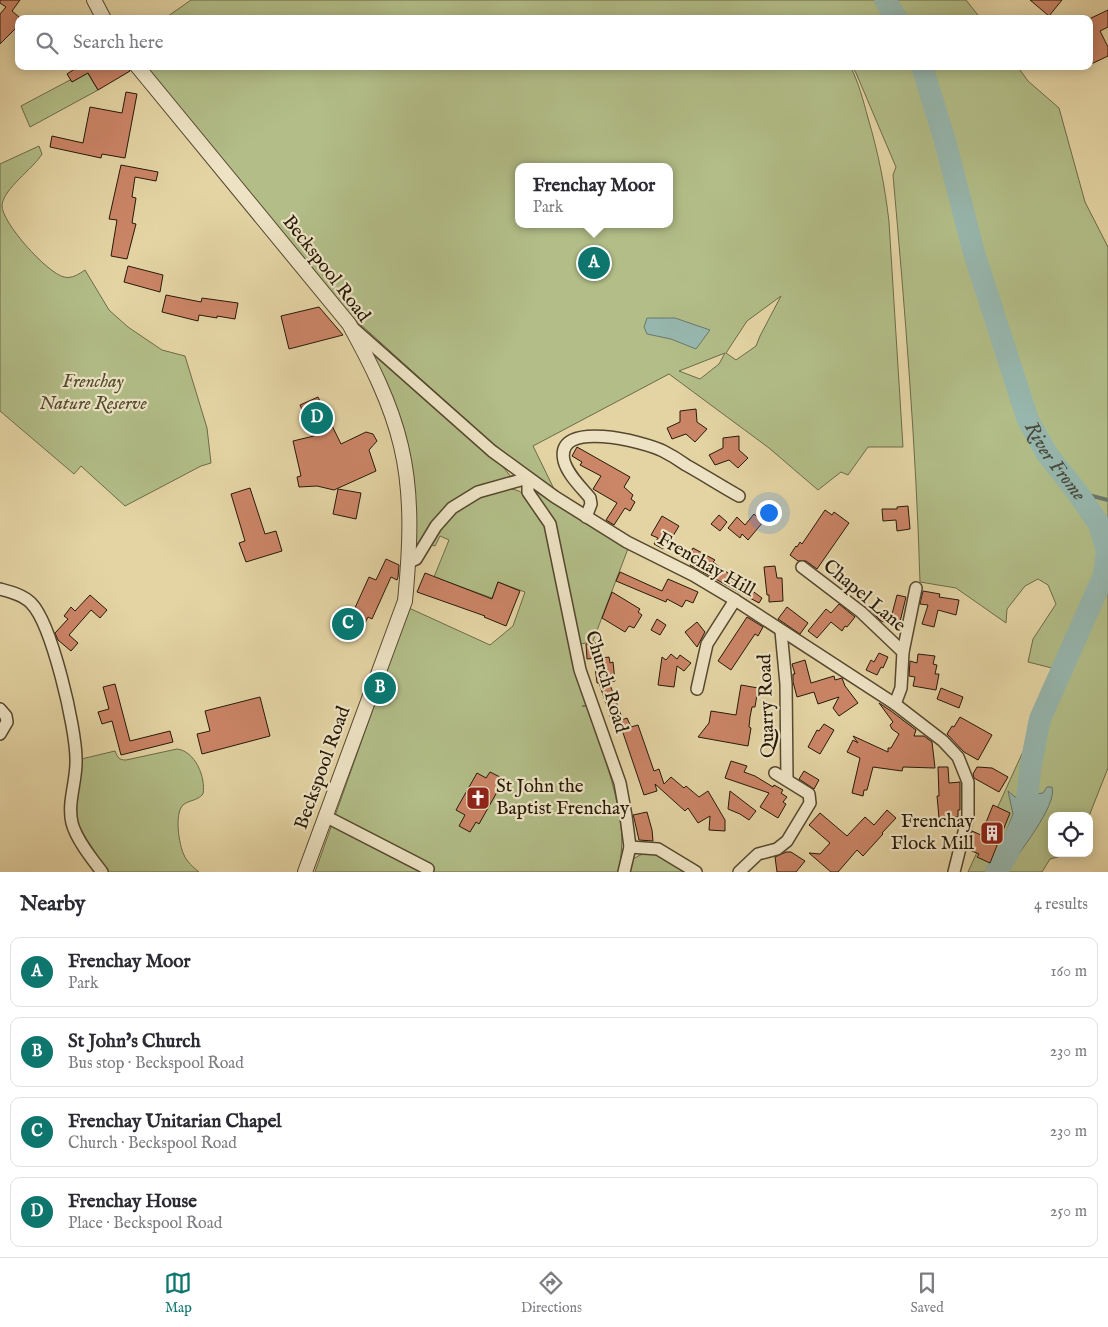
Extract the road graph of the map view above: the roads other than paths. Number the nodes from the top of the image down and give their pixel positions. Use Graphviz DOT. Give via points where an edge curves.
graph roads {
  1 [pos="94,0"];
  2 [pos="102,15"];
  3 [pos="140,70"];
  4 [pos="349,324"];
  5 [pos="528,478"];
  6 [pos="738,496"];
  7 [pos="586,517"];
  8 [pos="409,562"];
  9 [pos="802,568"];
  10 [pos="916,588"];
  11 [pos="0,589"];
  12 [pos="735,600"];
  13 [pos="781,631"];
  14 [pos="903,652"];
  15 [pos="697,689"];
  16 [pos="894,704"];
  17 [pos="0,709"];
  18 [pos="0,734"];
  19 [pos="775,773"];
  20 [pos="787,780"];
  21 [pos="325,816"];
  22 [pos="630,847"];
  23 [pos="428,869"];
  24 [pos="102,872"];
  25 [pos="305,872"];
  26 [pos="624,872"];
  27 [pos="696,872"];
  28 [pos="739,872"];
  29 [pos="954,872"];
  1 -- 2 [label="street"];
  3 -- 4 [label="street, Beckspool Road"];
  4 -- 5 [label="street, Frenchay Hill" via="492,451"];
  4 -- 8 [label="street, Beckspool Road" via="392,414 401,446 410,519"];
  5 -- 7 [label="street, Frenchay Hill"];
  5 -- 8 [label="street" via="478,492 452,508 436,526 416,559"];
  5 -- 22 [label="street, Church Road" via="528,492 550,524 580,670 620,783"];
  6 -- 7 [label="street" via="663,451 640,443 590,436 568,442 564,451 569,472 590,498"];
  7 -- 12 [label="street, Frenchay Hill"];
  8 -- 21 [label="street, Beckspool Road" via="405,601"];
  9 -- 14 [label="street, Chapel Lane" via="861,612"];
  10 -- 14 [label="street, Chapel Lane"];
  11 -- 24 [label="street" via="19,595 31,604 45,628 70,712 75,741 76,770 70,804 72,823"];
  12 -- 13 [label="street, Frenchay Hill"];
  12 -- 15 [label="street" via="706,644"];
  13 -- 16 [label="street, Frenchay Hill"];
  13 -- 20 [label="street, Quarry Road" via="787,704"];
  14 -- 16 [label="street, Chapel Lane" via="901,688"];
  16 -- 29 [label="street, Frenchay Hill" via="948,746 958,757 968,782 968,816"];
  17 -- 18 [label="street" via="8,722"];
  19 -- 20 [label="street, Quarry Road"];
  20 -- 28 [label="street, Quarry Road" via="808,794 810,804 787,841 777,849 758,854"];
  21 -- 23 [label="street"];
  21 -- 25 [label="street, Beckspool Road"];
  22 -- 26 [label="street, Church Road"];
  22 -- 27 [label="street" via="658,848"];
}
